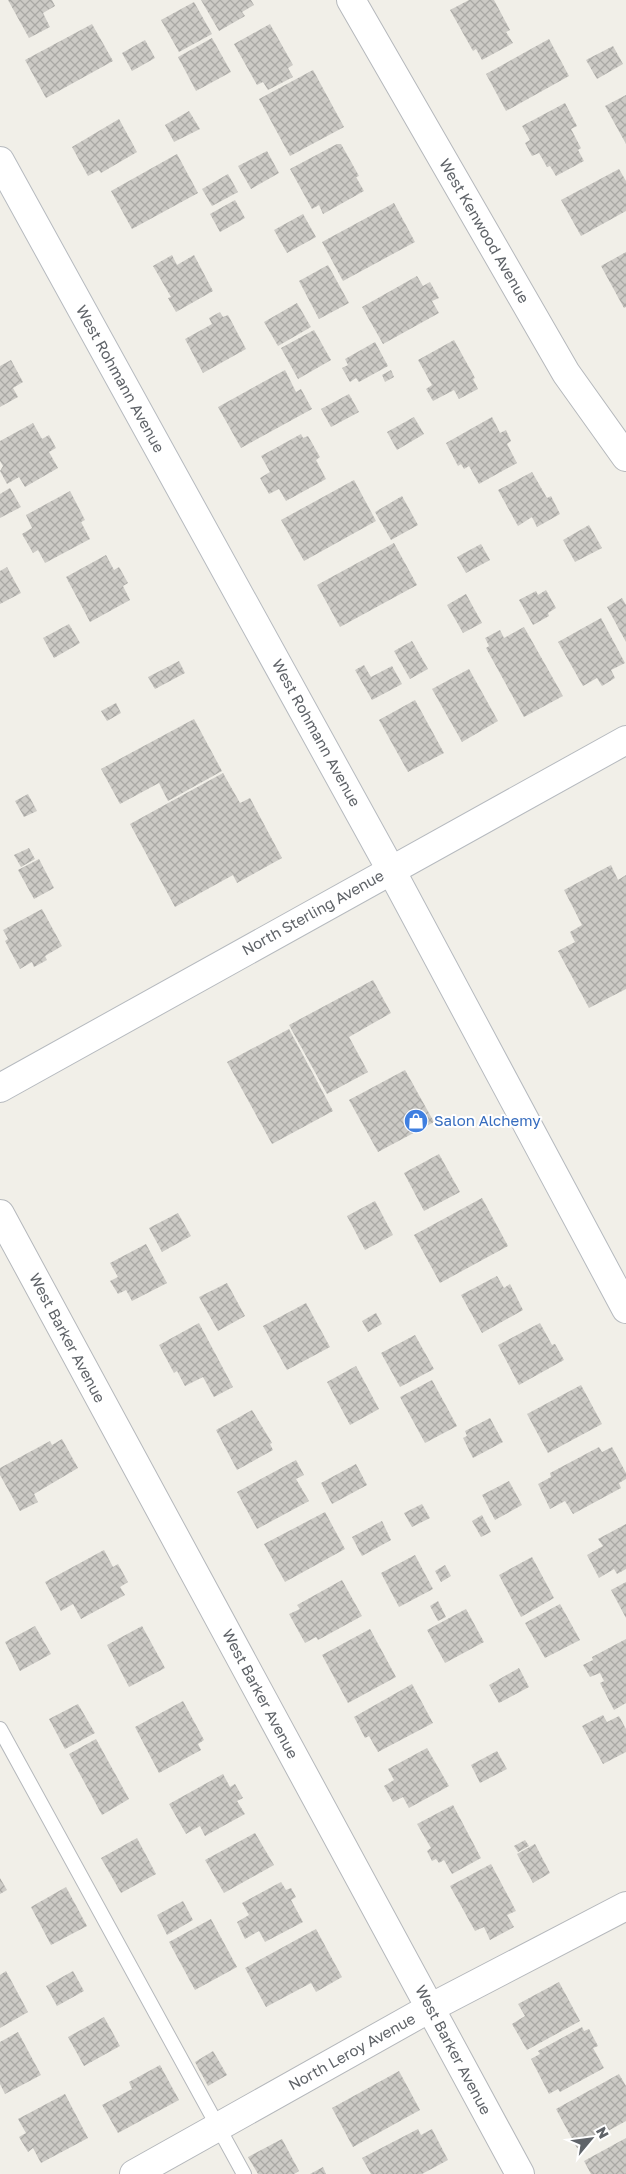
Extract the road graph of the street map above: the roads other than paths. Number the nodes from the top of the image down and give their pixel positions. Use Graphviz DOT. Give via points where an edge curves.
graph roads {
  1 [pos="350,0"];
  2 [pos="0,161"];
  3 [pos="626,457"];
  4 [pos="626,740"];
  5 [pos="391,870"];
  6 [pos="0,1088"];
  7 [pos="0,1214"];
  8 [pos="626,1309"];
  9 [pos="0,1729"];
  10 [pos="626,1906"];
  11 [pos="430,2008"];
  12 [pos="219,2126"];
  13 [pos="134,2174"];
  14 [pos="244,2174"];
  15 [pos="520,2174"];
  1 -- 3 [label="street, West Kenwood Avenue" via="566,374"];
  2 -- 5 [label="street, West Rohmann Avenue"];
  4 -- 5 [label="street, North Sterling Avenue"];
  5 -- 6 [label="street, North Sterling Avenue"];
  5 -- 8 [label="street, West Rohmann Avenue"];
  7 -- 11 [label="street, West Barker Avenue"];
  9 -- 12 [label="lane"];
  10 -- 11 [label="street, North Leroy Avenue"];
  11 -- 12 [label="street, North Leroy Avenue"];
  11 -- 15 [label="street, West Barker Avenue"];
  12 -- 13 [label="street, North Leroy Avenue"];
  12 -- 14 [label="lane"];
}
